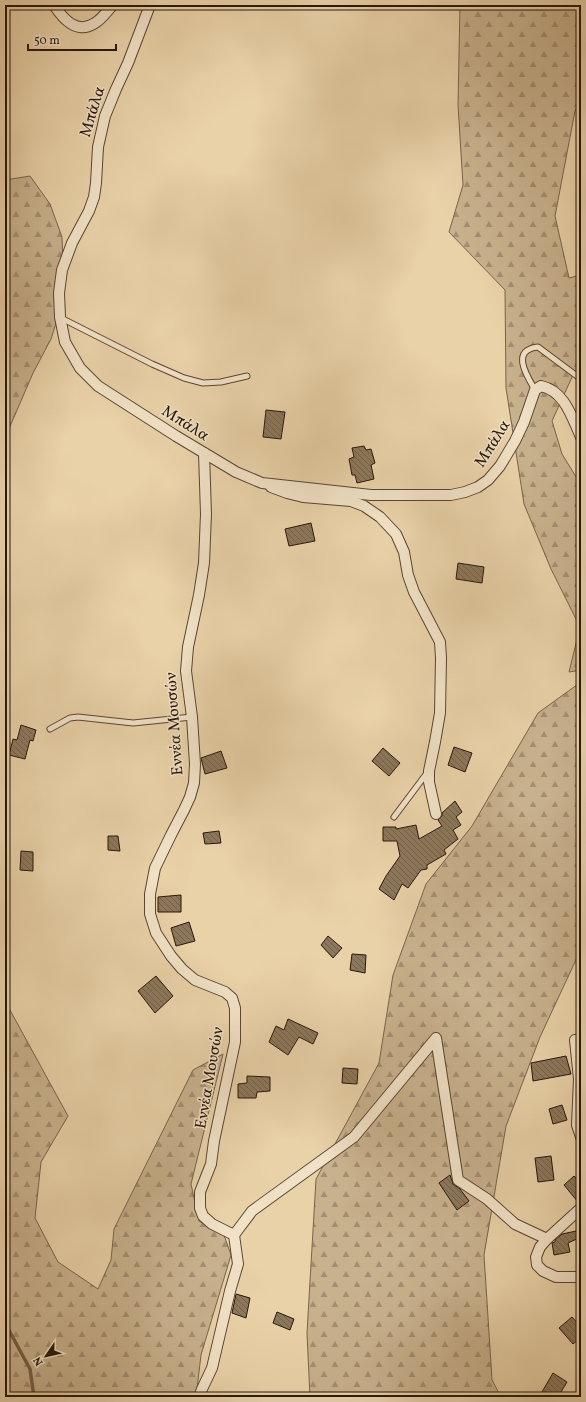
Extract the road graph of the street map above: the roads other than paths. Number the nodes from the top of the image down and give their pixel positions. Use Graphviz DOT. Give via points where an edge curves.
graph roads {
  1 [pos="54,5"];
  2 [pos="113,5"];
  3 [pos="150,5"];
  4 [pos="60,318"];
  5 [pos="247,376"];
  6 [pos="581,379"];
  7 [pos="535,390"];
  8 [pos="581,437"];
  9 [pos="204,453"];
  10 [pos="262,483"];
  11 [pos="192,717"];
  12 [pos="50,729"];
  13 [pos="429,771"];
  14 [pos="436,814"];
  15 [pos="394,817"];
  16 [pos="575,1040"];
  17 [pos="581,1136"];
  18 [pos="581,1208"];
  19 [pos="234,1235"];
  20 [pos="547,1239"];
  21 [pos="581,1277"];
  22 [pos="199,1397"];
  1 -- 2 [label="street" via="72,26 83,28 95,23"];
  3 -- 4 [label="street, Μπάλα" via="105,116 98,147 94,197 62,270 59,293"];
  4 -- 5 [label="lane" via="184,378 222,382"];
  4 -- 9 [label="street, Μπάλα" via="65,342 80,368 98,386"];
  6 -- 7 [label="lane" via="538,347 530,348 523,355 523,364"];
  7 -- 8 [label="street" via="541,386 556,392 564,402"];
  7 -- 10 [label="street, Μπάλα" via="521,428 500,466 488,480 465,492 371,495"];
  9 -- 10 [label="street, Μπάλα" via="236,472"];
  9 -- 11 [label="street, Εννέα Μουσών" via="204,563 186,671"];
  10 -- 13 [label="street" via="287,494 351,501 380,517 396,534 404,552 414,592 440,642 440,713"];
  11 -- 12 [label="lane" via="133,723 78,717 70,718"];
  11 -- 19 [label="street, Εννέα Μουσών" via="194,782 190,797 155,868 150,894 150,914 156,933 182,969 195,980 224,992 232,998 235,1008 235,1042 211,1164 200,1192 203,1216 212,1224"];
  13 -- 14 [label="street"];
  13 -- 15 [label="lane"];
  16 -- 17 [label="street" via="579,1079 577,1125"];
  18 -- 20 [label="street"];
  19 -- 20 [label="street" via="252,1211 354,1137 436,1038 458,1180 488,1199 515,1224"];
  19 -- 22 [label="street" via="238,1264 212,1368"];
  20 -- 21 [label="street" via="536,1256 537,1265 543,1272 556,1277"];
}
